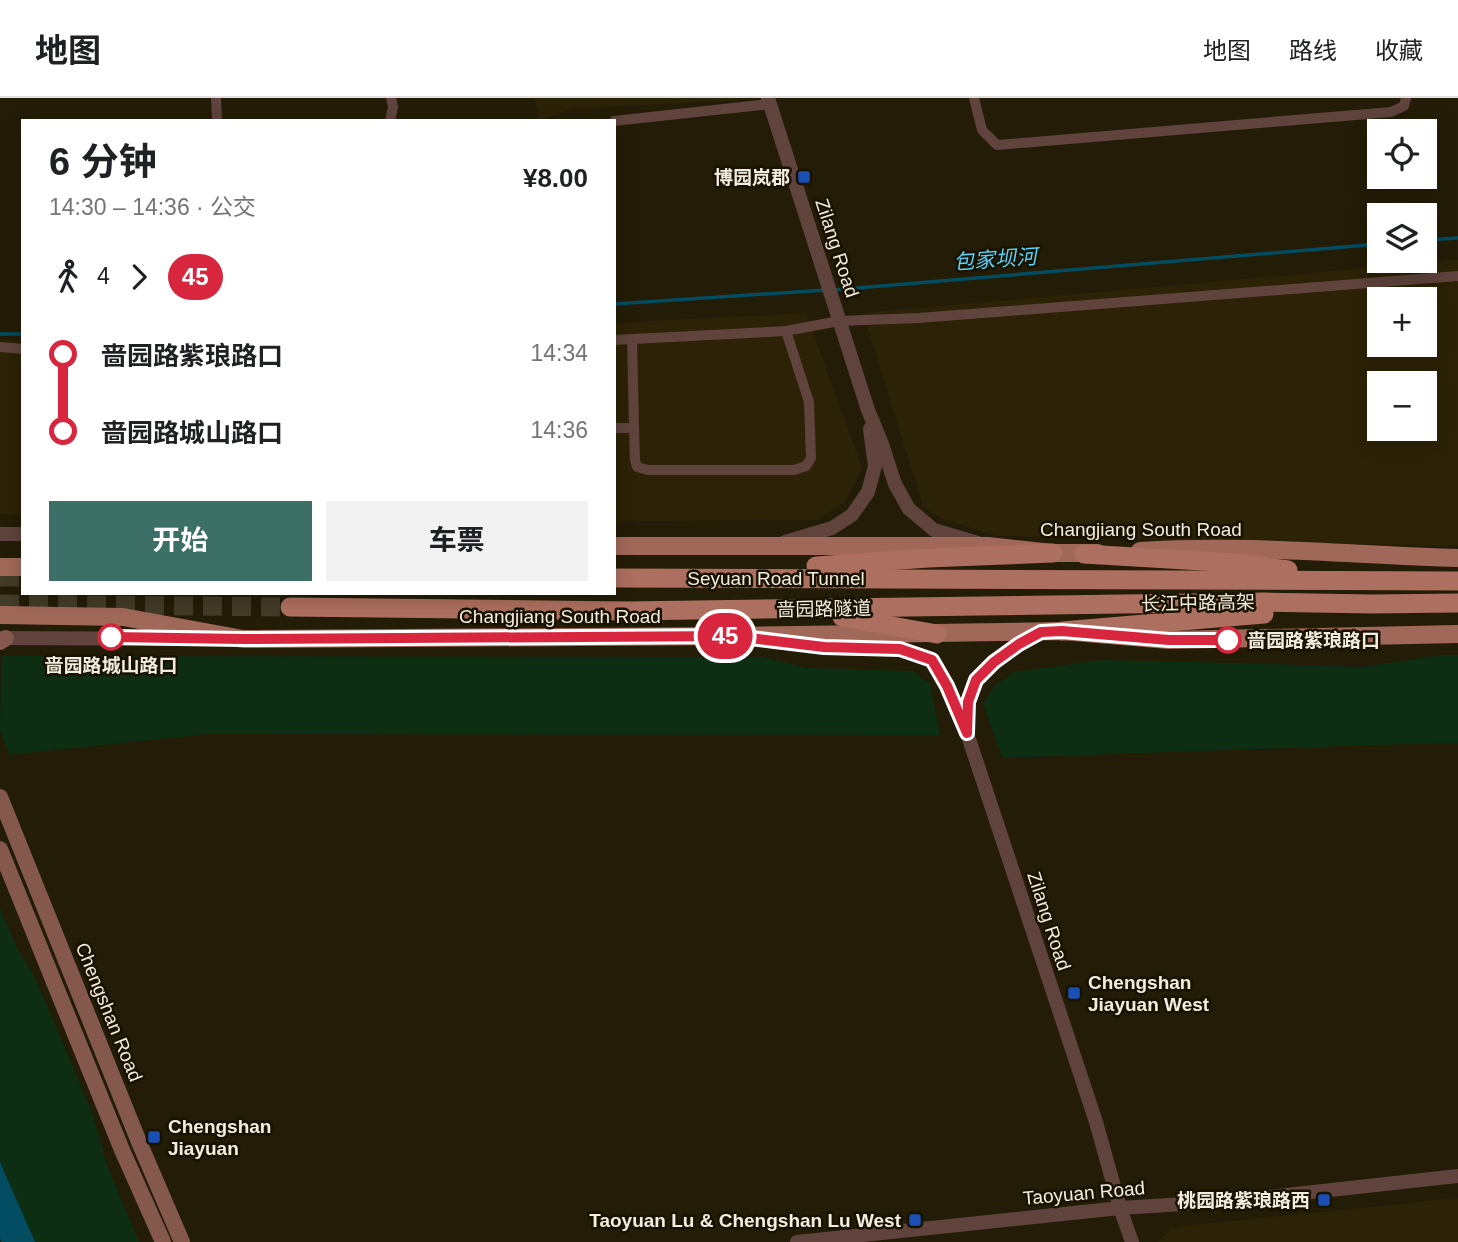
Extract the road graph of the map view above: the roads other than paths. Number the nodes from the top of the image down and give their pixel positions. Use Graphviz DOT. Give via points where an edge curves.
graph roads {
  1 [pos="216,98"];
  2 [pos="391,98"];
  3 [pos="974,98"];
  4 [pos="1406,98"];
  5 [pos="769,101"];
  6 [pos="216,119"];
  7 [pos="390,119"];
  8 [pos="616,121"];
  9 [pos="1458,276"];
  10 [pos="839,320"];
  11 [pos="786,331"];
  12 [pos="632,339"];
  13 [pos="616,340"];
  14 [pos="0,347"];
  15 [pos="21,349"];
  16 [pos="868,410"];
  17 [pos="616,428"];
  18 [pos="634,428"];
  19 [pos="0,534"];
  20 [pos="21,534"];
  21 [pos="616,546"];
  22 [pos="773,546"];
  23 [pos="988,546"];
  24 [pos="1053,553"];
  25 [pos="1084,554"];
  26 [pos="1458,558"];
  27 [pos="616,567"];
  28 [pos="616,578"];
  29 [pos="939,578"];
  30 [pos="1365,580"];
  31 [pos="1458,580"];
  32 [pos="1458,603"];
  33 [pos="1371,604"];
  34 [pos="290,607"];
  35 [pos="937,607"];
  36 [pos="0,608"];
  37 [pos="628,611"];
  38 [pos="0,615"];
  39 [pos="24,615"];
  40 [pos="1062,631"];
  41 [pos="1041,632"];
  42 [pos="937,634"];
  43 [pos="1458,634"];
  44 [pos="734,636"];
  45 [pos="2,639"];
  46 [pos="243,639"];
  47 [pos="967,733"];
  48 [pos="0,797"];
  49 [pos="0,849"];
  50 [pos="1458,1176"];
  51 [pos="1120,1208"];
  52 [pos="163,1242"];
  53 [pos="181,1242"];
  54 [pos="797,1242"];
  55 [pos="1132,1242"];
  1 -- 6 [label="street"];
  2 -- 7 [label="street"];
  3 -- 4 [label="street" via="982,130 997,145 1391,112 1404,106"];
  5 -- 8 [label="street"];
  5 -- 10 [label="street, Zilang Road"];
  9 -- 10 [label="street" via="919,318"];
  10 -- 11 [label="street"];
  10 -- 16 [label="street, Zilang Road"];
  11 -- 12 [label="street"];
  11 -- 18 [label="street" via="809,402 811,458 806,466 794,470 648,470 638,467 635,460"];
  12 -- 13 [label="street"];
  12 -- 18 [label="street"];
  14 -- 15 [label="street"];
  16 -- 22 [label="street" via="875,466 868,492 852,514 832,528"];
  16 -- 23 [label="street" via="909,509 934,530"];
  17 -- 18 [label="street"];
  19 -- 20 [label="street"];
  21 -- 22 [label="main road, Changjiang South Road"];
  22 -- 23 [label="main road, Changjiang South Road"];
  23 -- 24 [label="main road, Changjiang South Road"];
  24 -- 25 [label="main road, Changjiang South Road"];
  24 -- 27 [label="highway" via="804,567"];
  25 -- 26 [label="main road, Changjiang South Road" via="1297,549"];
  25 -- 30 [label="highway" via="1236,563"];
  28 -- 29 [label="highway, Seyuan Road Tunnel"];
  29 -- 30 [label="highway, 长江中路高架"];
  30 -- 31 [label="highway, 长江中路高架"];
  32 -- 33 [label="highway, 长江中路高架"];
  33 -- 35 [label="highway, 长江中路高架"];
  33 -- 40 [label="highway"];
  34 -- 37 [label="highway, 啬园路隧道"];
  35 -- 37 [label="highway, 啬园路隧道"];
  36 -- 39 [label="main road"];
  37 -- 42 [label="highway" via="842,617"];
  38 -- 39 [label="main road, Changjiang South Road"];
  39 -- 46 [label="main road, Changjiang South Road" via="123,617"];
  40 -- 41 [label="main road, Changjiang South Road"];
  40 -- 43 [label="main road, Changjiang South Road" via="1169,640"];
  41 -- 42 [label="main road, Changjiang South Road"];
  41 -- 47 [label="street" via="994,662 976,680 968,702"];
  42 -- 44 [label="main road, Changjiang South Road"];
  44 -- 46 [label="main road, Changjiang South Road"];
  44 -- 47 [label="street, Zilang Road" via="848,649 900,649 932,660"];
  45 -- 46 [label="street"];
  47 -- 51 [label="street, Zilang Road" via="1096,1122"];
  48 -- 53 [label="main road, Chengshan Road"];
  49 -- 52 [label="main road, Chengshan Road"];
  50 -- 51 [label="street, Taoyuan Road"];
  51 -- 54 [label="street, Taoyuan Road"];
  51 -- 55 [label="street, Zilang Road"];
}
